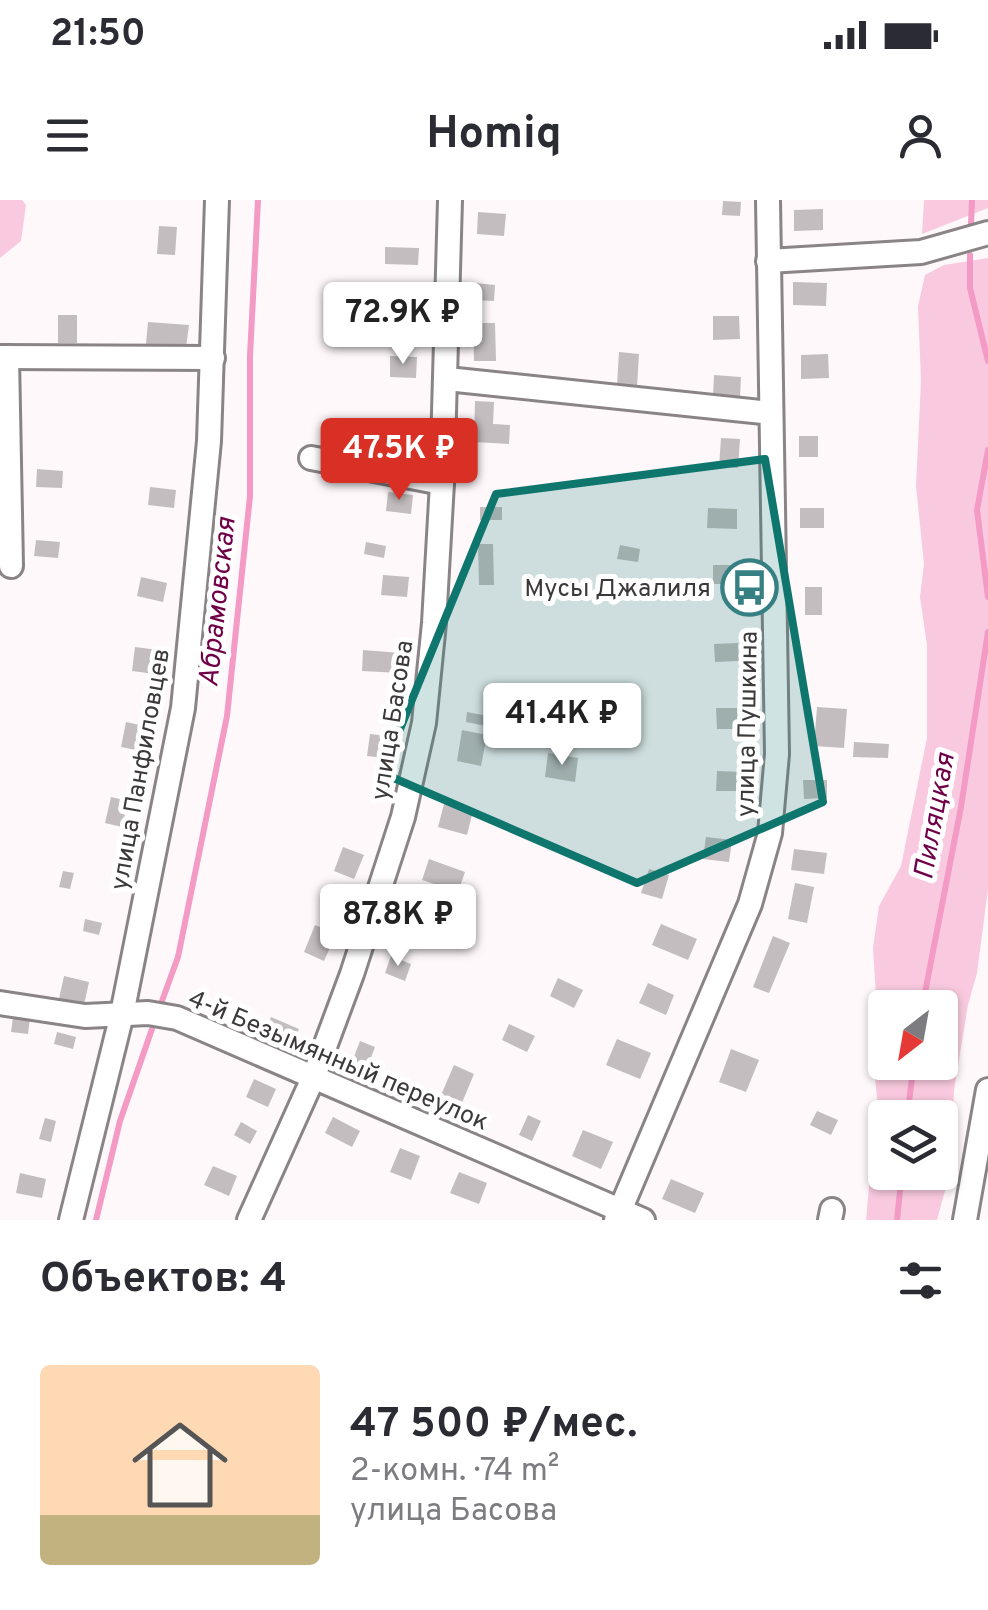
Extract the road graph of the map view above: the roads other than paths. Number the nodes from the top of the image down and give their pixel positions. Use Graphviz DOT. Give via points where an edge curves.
graph roads {
  1 [pos="217,200"];
  2 [pos="450,200"];
  3 [pos="768,200"];
  4 [pos="988,233"];
  5 [pos="768,261"];
  6 [pos="4,357"];
  7 [pos="213,358"];
  8 [pos="447,379"];
  9 [pos="771,413"];
  10 [pos="311,458"];
  11 [pos="442,483"];
  12 [pos="11,566"];
  13 [pos="0,1003"];
  14 [pos="122,1014"];
  15 [pos="314,1076"];
  16 [pos="988,1090"];
  17 [pos="618,1215"];
  18 [pos="72,1220"];
  19 [pos="249,1220"];
  20 [pos="643,1220"];
  21 [pos="965,1220"];
  1 -- 7 [label="street, улица Панфиловцев"];
  2 -- 8 [label="street, улица Басова"];
  3 -- 5 [label="street, улица Пушкина"];
  4 -- 5 [label="street" via="921,252"];
  5 -- 9 [label="street, улица Пушкина"];
  6 -- 7 [label="street"];
  6 -- 12 [label="street"];
  7 -- 14 [label="street, улица Панфиловцев" via="183,708"];
  8 -- 9 [label="street"];
  8 -- 11 [label="street, улица Басова"];
  9 -- 17 [label="street, улица Пушкина" via="777,754 770,833 750,904"];
  10 -- 11 [label="street"];
  11 -- 15 [label="street, улица Басова" via="430,677 416,764"];
  13 -- 14 [label="street, 4-й Безымянный переулок" via="85,1016"];
  14 -- 15 [label="street, 4-й Безымянный переулок" via="178,1018"];
  14 -- 18 [label="street, улица Панфиловцев"];
  15 -- 17 [label="street, 4-й Безымянный переулок"];
  15 -- 19 [label="street, улица Басова"];
  16 -- 21 [label="street"];
  17 -- 20 [label="street, 4-й Безымянный переулок"];
}
